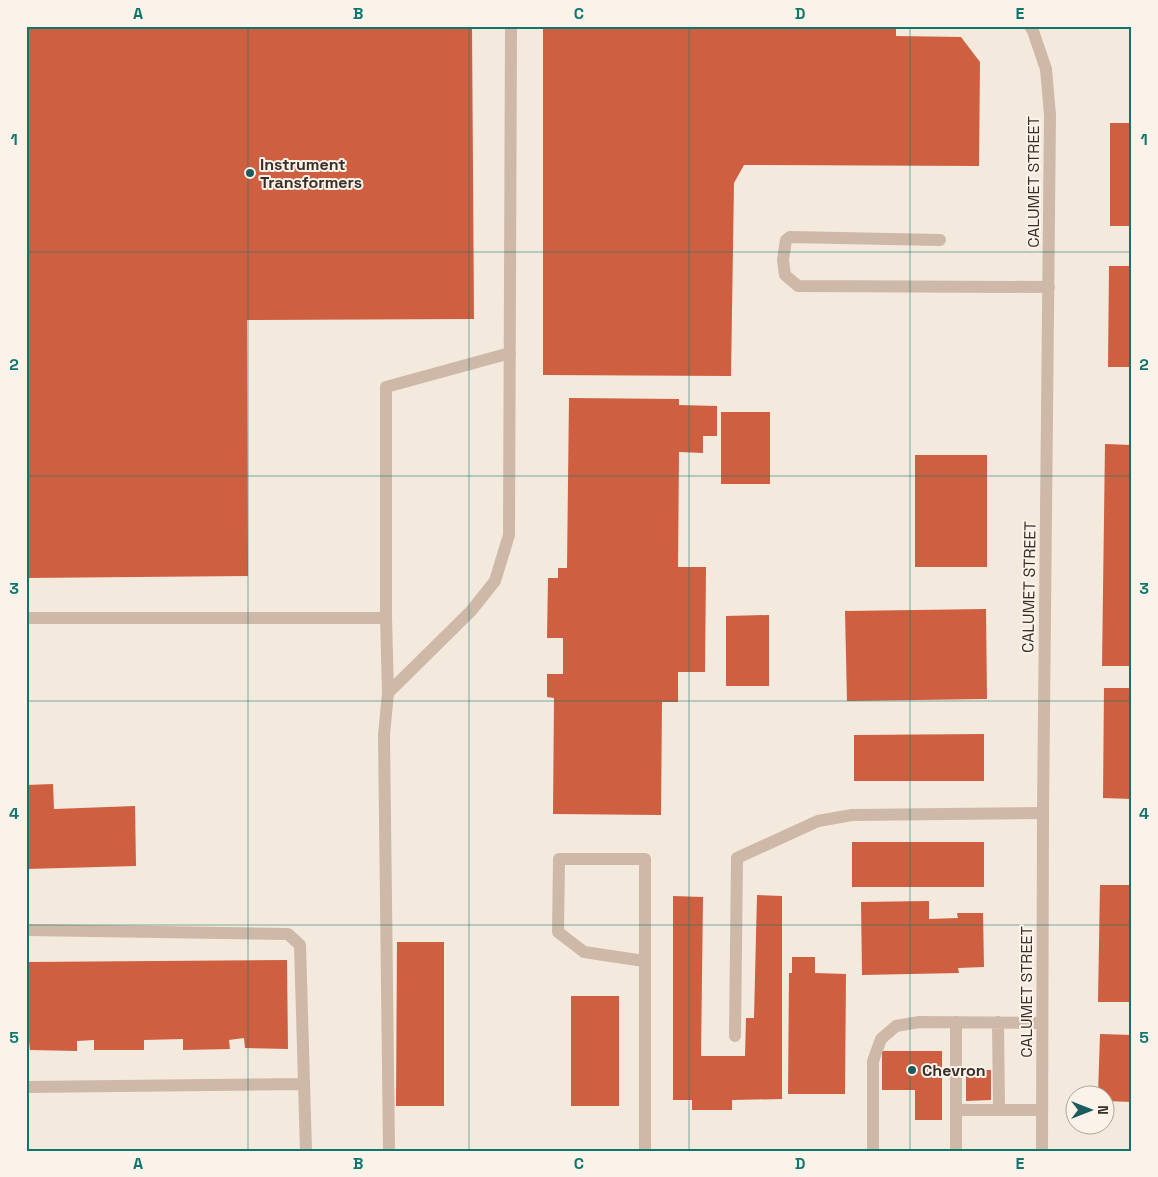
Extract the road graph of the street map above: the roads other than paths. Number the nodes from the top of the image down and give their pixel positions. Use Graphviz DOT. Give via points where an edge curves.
graph roads {
  1 [pos="511,26"];
  2 [pos="1030,26"];
  3 [pos="940,240"];
  4 [pos="1049,287"];
  5 [pos="510,353"];
  6 [pos="26,618"];
  7 [pos="386,618"];
  8 [pos="388,693"];
  9 [pos="1043,813"];
  10 [pos="26,930"];
  11 [pos="644,961"];
  12 [pos="956,1022"];
  13 [pos="998,1022"];
  14 [pos="1042,1023"];
  15 [pos="736,1036"];
  16 [pos="304,1084"];
  17 [pos="26,1087"];
  18 [pos="956,1110"];
  19 [pos="999,1110"];
  20 [pos="1042,1110"];
  21 [pos="306,1151"];
  22 [pos="389,1151"];
  23 [pos="645,1151"];
  24 [pos="873,1151"];
  25 [pos="956,1151"];
  26 [pos="1042,1151"];
  1 -- 5 [label="street"];
  2 -- 4 [label="street, CALUMET STREET" via="1046,69 1050,115"];
  3 -- 4 [label="street" via="790,237 786,240 783,260 785,275 798,286"];
  4 -- 9 [label="street, CALUMET STREET"];
  5 -- 7 [label="street" via="386,387"];
  5 -- 8 [label="street" via="509,535 495,581 470,611"];
  6 -- 7 [label="street"];
  7 -- 8 [label="street"];
  8 -- 22 [label="street" via="384,735"];
  9 -- 14 [label="street, CALUMET STREET"];
  9 -- 15 [label="street" via="852,814 818,821 737,858"];
  10 -- 16 [label="street" via="288,934 300,945"];
  11 -- 11 [label="street" via="645,859 559,859 558,932 584,952"];
  11 -- 23 [label="street"];
  12 -- 13 [label="street"];
  12 -- 18 [label="street"];
  12 -- 24 [label="street" via="896,1026 881,1038 874,1061"];
  13 -- 14 [label="street"];
  13 -- 19 [label="street"];
  14 -- 20 [label="street, CALUMET STREET"];
  16 -- 17 [label="street"];
  16 -- 21 [label="street"];
  18 -- 19 [label="street"];
  18 -- 25 [label="street"];
  19 -- 20 [label="street"];
  20 -- 26 [label="street, CALUMET STREET"];
}
